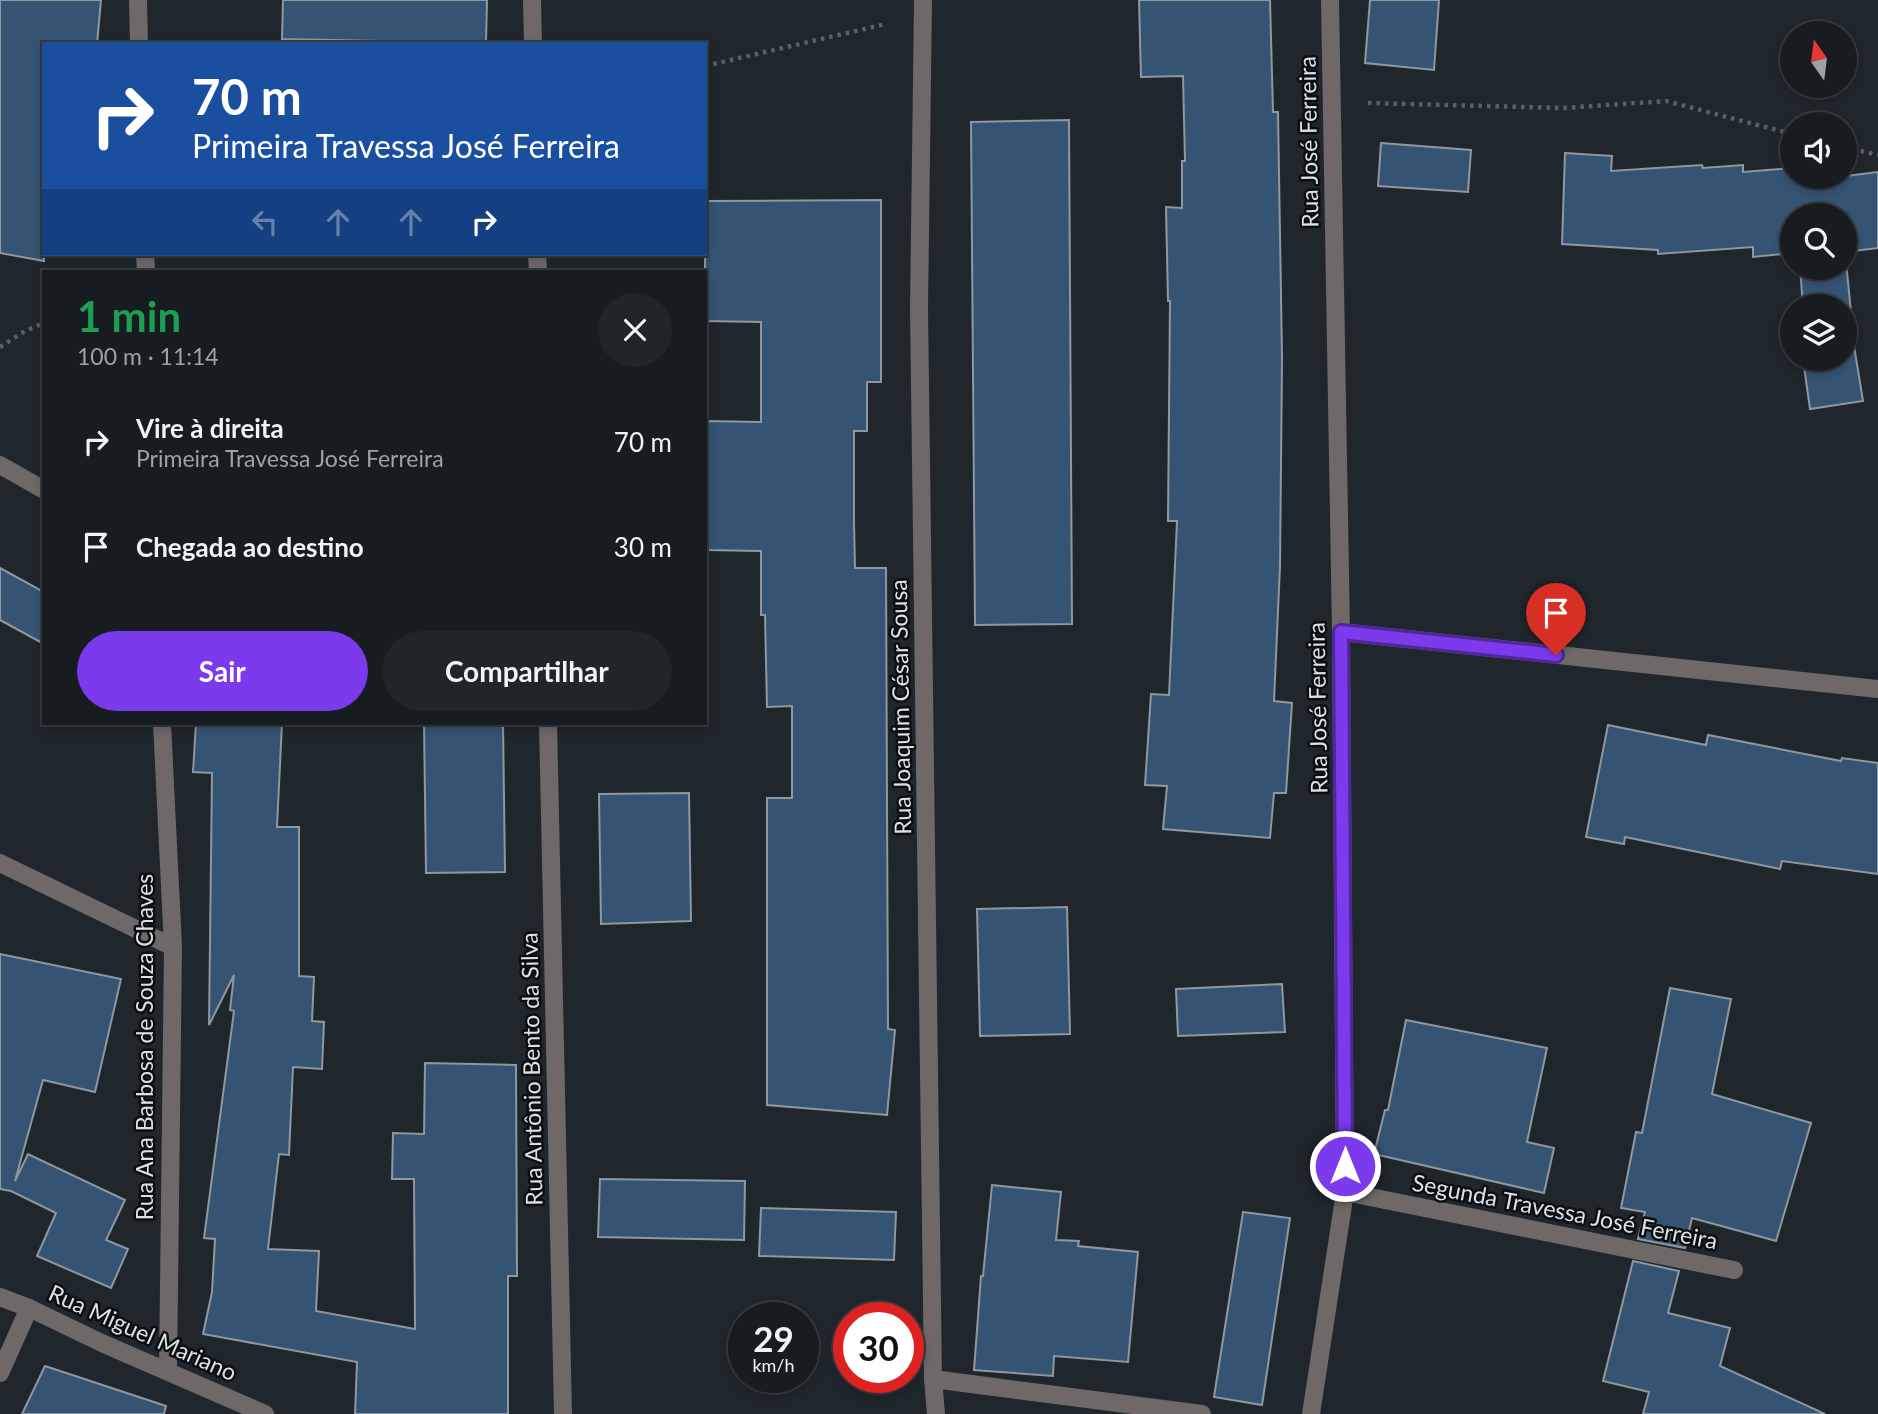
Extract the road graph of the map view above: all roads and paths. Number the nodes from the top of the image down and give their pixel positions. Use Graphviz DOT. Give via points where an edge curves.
graph roads {
  1 [pos="138,0"];
  2 [pos="532,0"];
  3 [pos="923,0"];
  4 [pos="1330,0"];
  5 [pos="895,17"];
  6 [pos="139,42"];
  7 [pos="533,42"];
  8 [pos="707,66"];
  9 [pos="1332,102"];
  10 [pos="1780,131"];
  11 [pos="1857,150"];
  12 [pos="1878,155"];
  13 [pos="42,324"];
  14 [pos="0,346"];
  15 [pos="0,465"];
  16 [pos="42,490"];
  17 [pos="1341,632"];
  18 [pos="1878,689"];
  19 [pos="162,725"];
  20 [pos="548,725"];
  21 [pos="0,863"];
  22 [pos="173,947"];
  23 [pos="1346,1192"];
  24 [pos="1734,1270"];
  25 [pos="0,1297"];
  26 [pos="29,1308"];
  27 [pos="168,1370"];
  28 [pos="0,1373"];
  29 [pos="933,1379"];
  30 [pos="265,1414"];
  31 [pos="563,1414"];
  32 [pos="936,1414"];
  33 [pos="1202,1414"];
  34 [pos="1311,1414"];
  1 -- 6 [label="street"];
  2 -- 7 [label="street"];
  3 -- 29 [label="street, Rua Joaquim César Sousa" via="919,309"];
  4 -- 9 [label="street, Rua José Ferreira"];
  5 -- 8 [label="path" via="884,26"];
  9 -- 10 [label="path" via="1563,108 1667,101"];
  9 -- 17 [label="street, Rua José Ferreira"];
  11 -- 12 [label="path"];
  13 -- 14 [label="path"];
  15 -- 16 [label="street"];
  17 -- 18 [label="street"];
  17 -- 23 [label="street, Rua José Ferreira"];
  19 -- 22 [label="street, Rua Ana Barbosa de Souza Chaves"];
  20 -- 31 [label="street, Rua Antônio Bento da Silva"];
  21 -- 22 [label="street"];
  22 -- 27 [label="street, Rua Ana Barbosa de Souza Chaves"];
  23 -- 24 [label="street, Segunda Travessa José Ferreira"];
  23 -- 34 [label="street, Rua José Ferreira"];
  25 -- 26 [label="street, Rua Miguel Mariano"];
  26 -- 27 [label="street, Rua Miguel Mariano"];
  26 -- 28 [label="street"];
  27 -- 30 [label="street, Rua Miguel Mariano"];
  29 -- 32 [label="street, Rua Joaquim César Sousa"];
  29 -- 33 [label="street"];
}
